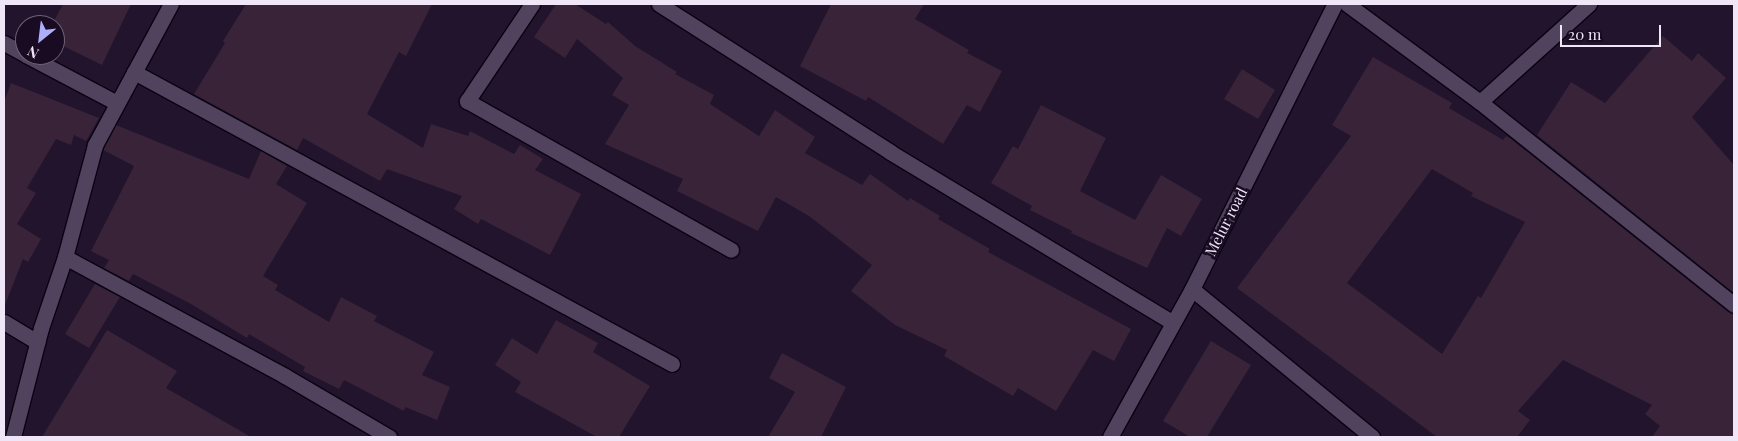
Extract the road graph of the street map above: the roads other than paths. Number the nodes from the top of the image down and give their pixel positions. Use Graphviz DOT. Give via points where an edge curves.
graph roads {
  1 [pos="171,4"];
  2 [pos="532,4"];
  3 [pos="659,4"];
  4 [pos="1335,4"];
  5 [pos="1347,4"];
  6 [pos="1589,4"];
  7 [pos="4,43"];
  8 [pos="15,49"];
  9 [pos="45,65"];
  10 [pos="134,72"];
  11 [pos="1480,102"];
  12 [pos="117,103"];
  13 [pos="730,250"];
  14 [pos="65,257"];
  15 [pos="1192,289"];
  16 [pos="1734,305"];
  17 [pos="4,322"];
  18 [pos="1172,322"];
  19 [pos="37,342"];
  20 [pos="672,364"];
  21 [pos="12,437"];
  22 [pos="389,437"];
  23 [pos="1110,437"];
  24 [pos="1372,437"];
  1 -- 10 [label="street"];
  2 -- 13 [label="street" via="467,101"];
  3 -- 18 [label="street" via="890,152"];
  4 -- 15 [label="street, Melur road"];
  5 -- 11 [label="street"];
  6 -- 11 [label="street"];
  7 -- 8 [label="street"];
  9 -- 12 [label="street"];
  10 -- 12 [label="street"];
  10 -- 20 [label="street"];
  11 -- 16 [label="street"];
  12 -- 14 [label="street" via="95,145"];
  14 -- 19 [label="street"];
  14 -- 22 [label="street" via="285,376"];
  15 -- 18 [label="street, Melur road"];
  15 -- 24 [label="street"];
  17 -- 19 [label="street"];
  18 -- 23 [label="street, Melur road"];
  19 -- 21 [label="street"];
}
